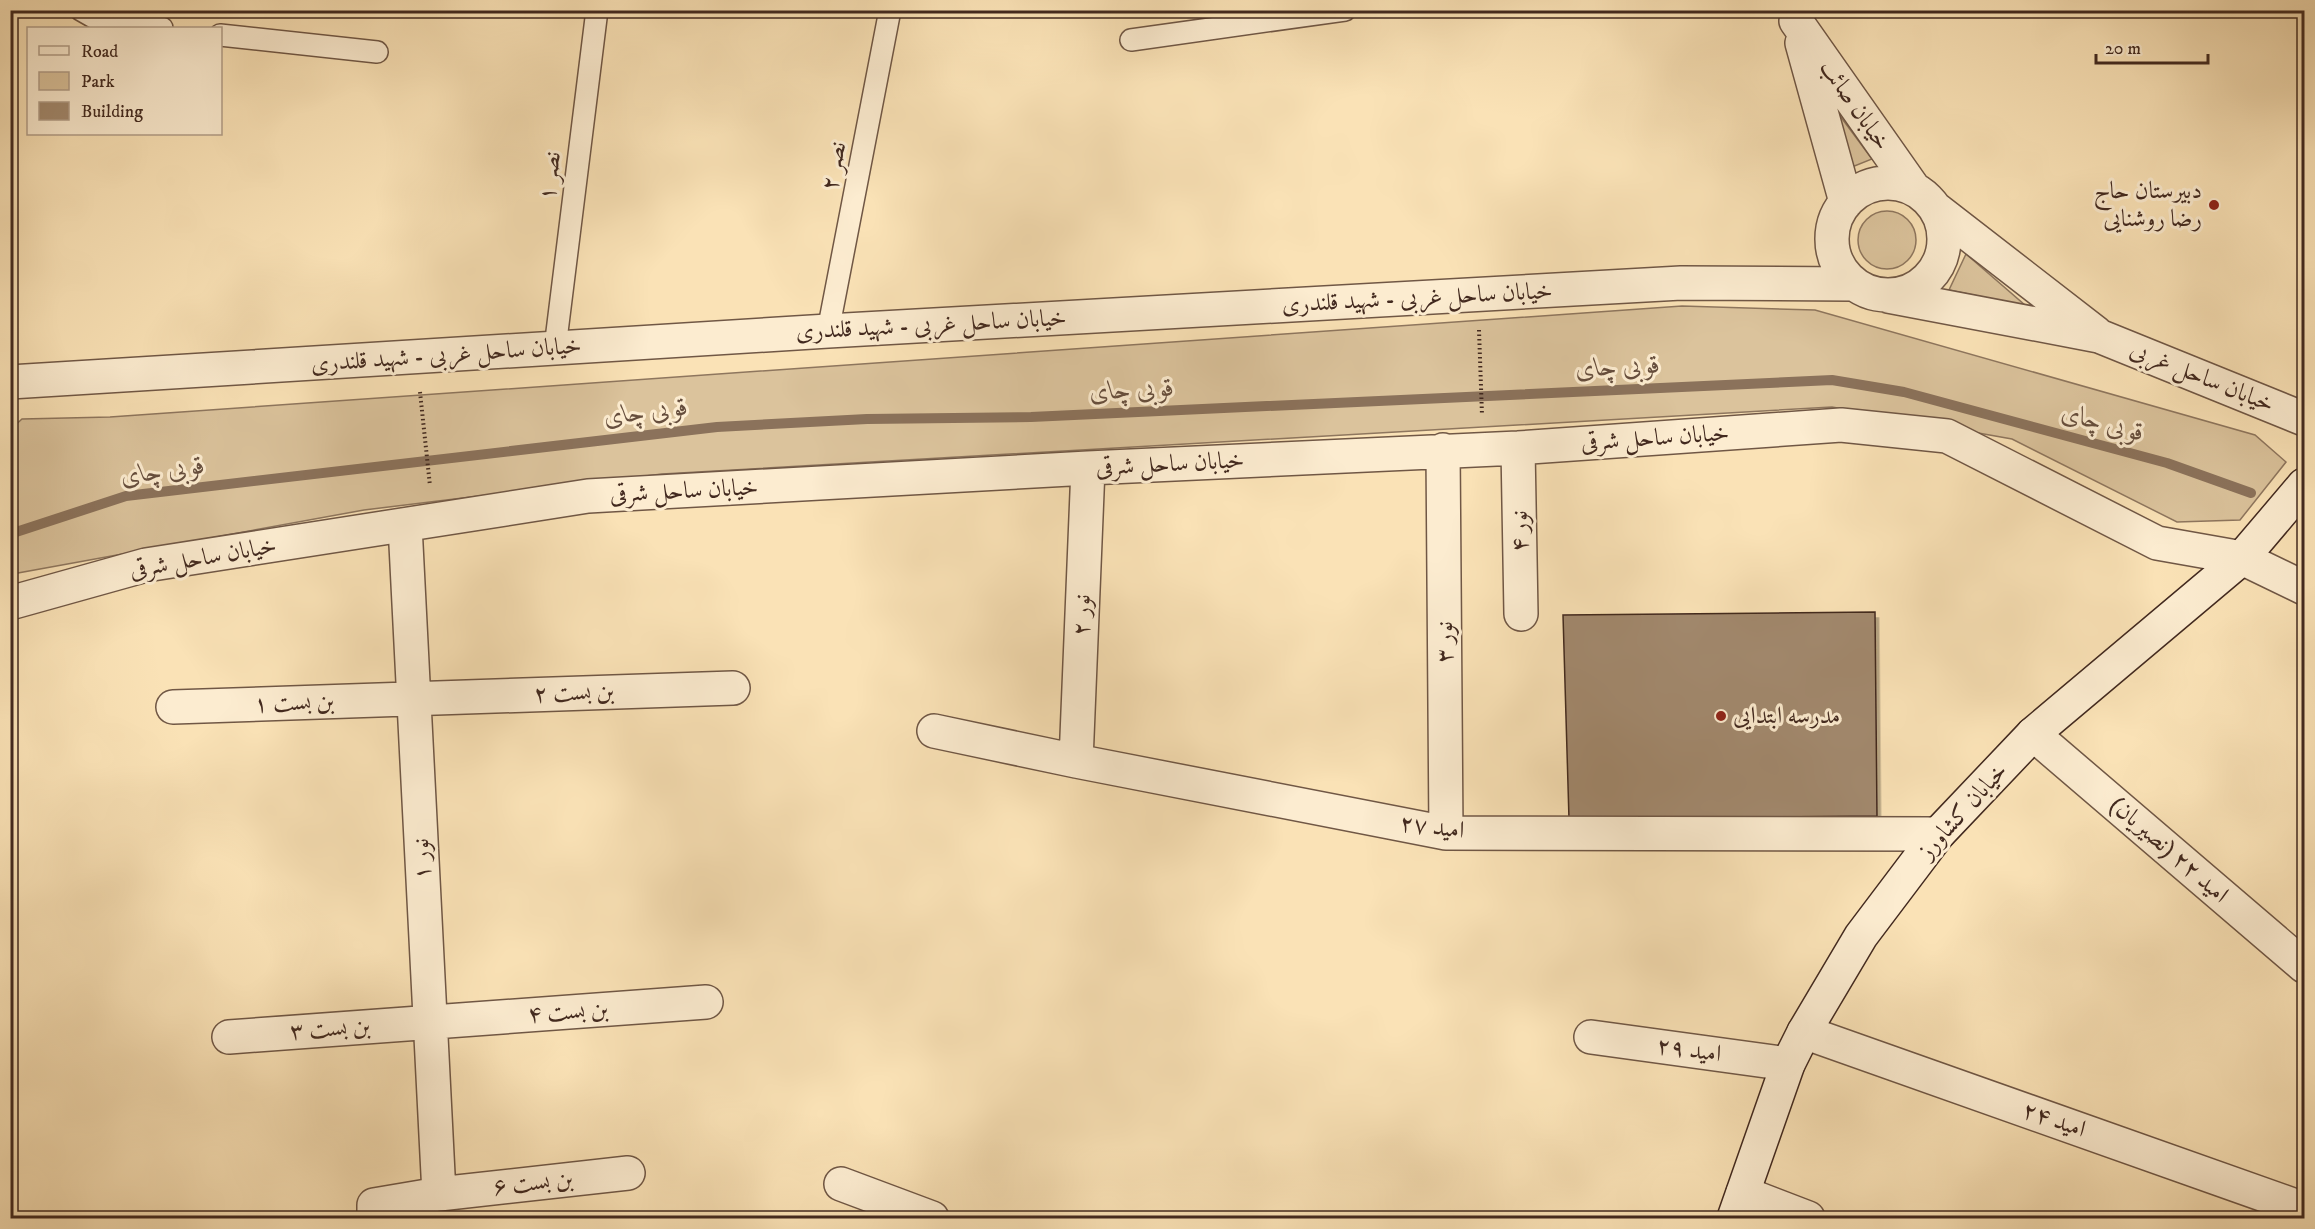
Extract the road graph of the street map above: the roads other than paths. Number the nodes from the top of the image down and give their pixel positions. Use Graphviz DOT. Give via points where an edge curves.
graph roads {
  1 [pos="81,10"];
  2 [pos="597,10"];
  3 [pos="890,10"];
  4 [pos="1345,10"];
  5 [pos="1793,16"];
  6 [pos="152,27"];
  7 [pos="222,35"];
  8 [pos="1131,40"];
  9 [pos="376,52"];
  10 [pos="1925,199"];
  11 [pos="1846,202"];
  12 [pos="1853,284"];
  13 [pos="1888,296"];
  14 [pos="828,331"];
  15 [pos="2099,336"];
  16 [pos="555,348"];
  17 [pos="10,382"];
  18 [pos="2304,418"];
  19 [pos="1518,448"];
  20 [pos="1443,450"];
  21 [pos="1088,468"];
  22 [pos="2304,485"];
  23 [pos="420,522"];
  24 [pos="2242,558"];
  25 [pos="2304,588"];
  26 [pos="10,603"];
  27 [pos="1521,614"];
  28 [pos="733,688"];
  29 [pos="415,698"];
  30 [pos="173,707"];
  31 [pos="934,731"];
  32 [pos="2033,734"];
  33 [pos="1076,761"];
  34 [pos="1446,833"];
  35 [pos="1938,834"];
  36 [pos="2304,966"];
  37 [pos="706,1002"];
  38 [pos="430,1022"];
  39 [pos="1804,1032"];
  40 [pos="229,1036"];
  41 [pos="1591,1036"];
  42 [pos="1788,1064"];
  43 [pos="628,1173"];
  44 [pos="841,1184"];
  45 [pos="439,1194"];
  46 [pos="1739,1206"];
  47 [pos="2304,1209"];
  48 [pos="374,1218"];
  49 [pos="932,1218"];
  50 [pos="1808,1218"];
  1 -- 6 [label="lane" via="102,22"];
  2 -- 16 [label="lane, نصر ۱"];
  3 -- 14 [label="lane, نصر ۲"];
  4 -- 8 [label="lane"];
  5 -- 10 [label="street, خیابان صائب"];
  5 -- 11 [label="street, خیابان صائب"];
  7 -- 9 [label="lane"];
  10 -- 11 [label="street" via="1900,184 1886,183 1857,192"];
  10 -- 13 [label="street" via="1943,225 1941,259 1920,286"];
  10 -- 15 [label="street, خیابان ساحل غربی"];
  11 -- 12 [label="street" via="1831,235 1840,270"];
  12 -- 13 [label="street" via="1869,293"];
  12 -- 14 [label="street, خیابان ساحل غربی - شهید قلندری" via="1681,283"];
  13 -- 15 [label="street, خیابان ساحل غربی"];
  14 -- 16 [label="street, خیابان ساحل غربی - شهید قلندری"];
  15 -- 18 [label="street, خیابان ساحل غربی"];
  16 -- 17 [label="street, خیابان ساحل غربی - شهید قلندری"];
  19 -- 20 [label="street, خیابان ساحل شرقی"];
  19 -- 24 [label="street, خیابان ساحل شرقی" via="1841,425 1947,436 2157,543"];
  19 -- 27 [label="street, نور ۴"];
  20 -- 21 [label="street, خیابان ساحل شرقی"];
  20 -- 34 [label="street, نور ۳"];
  21 -- 23 [label="street, خیابان ساحل شرقی" via="588,496"];
  21 -- 33 [label="street, نور ۲"];
  22 -- 24 [label="street, خیابان کشاورز"];
  23 -- 26 [label="street, خیابان ساحل شرقی" via="146,565"];
  23 -- 29 [label="street, نور ۱"];
  24 -- 25 [label="street, خیابان ساحل شرقی"];
  24 -- 32 [label="street, خیابان کشاورز"];
  28 -- 29 [label="street, بن بست ۲"];
  29 -- 30 [label="street, بن بست ۱"];
  29 -- 38 [label="street, نور ۱"];
  31 -- 33 [label="street, امید ۲۷"];
  32 -- 35 [label="street, خیابان کشاورز"];
  32 -- 36 [label="street, امید ۲۲ (نصیریان)"];
  33 -- 34 [label="street, امید ۲۷"];
  34 -- 35 [label="street, امید ۲۷"];
  35 -- 39 [label="street, خیابان کشاورز" via="1861,936"];
  37 -- 38 [label="street, بن بست ۴"];
  38 -- 40 [label="street, بن بست ۳"];
  38 -- 45 [label="street, نور ۱"];
  39 -- 42 [label="street, خیابان کشاورز"];
  39 -- 47 [label="street, امید ۲۴"];
  41 -- 42 [label="street, امید ۲۹"];
  42 -- 46 [label="street, خیابان کشاورز"];
  43 -- 45 [label="street, بن بست ۶"];
  44 -- 49 [label="street"];
  45 -- 48 [label="street, بن بست ۶" via="374,1205"];
  46 -- 50 [label="street"];
}
